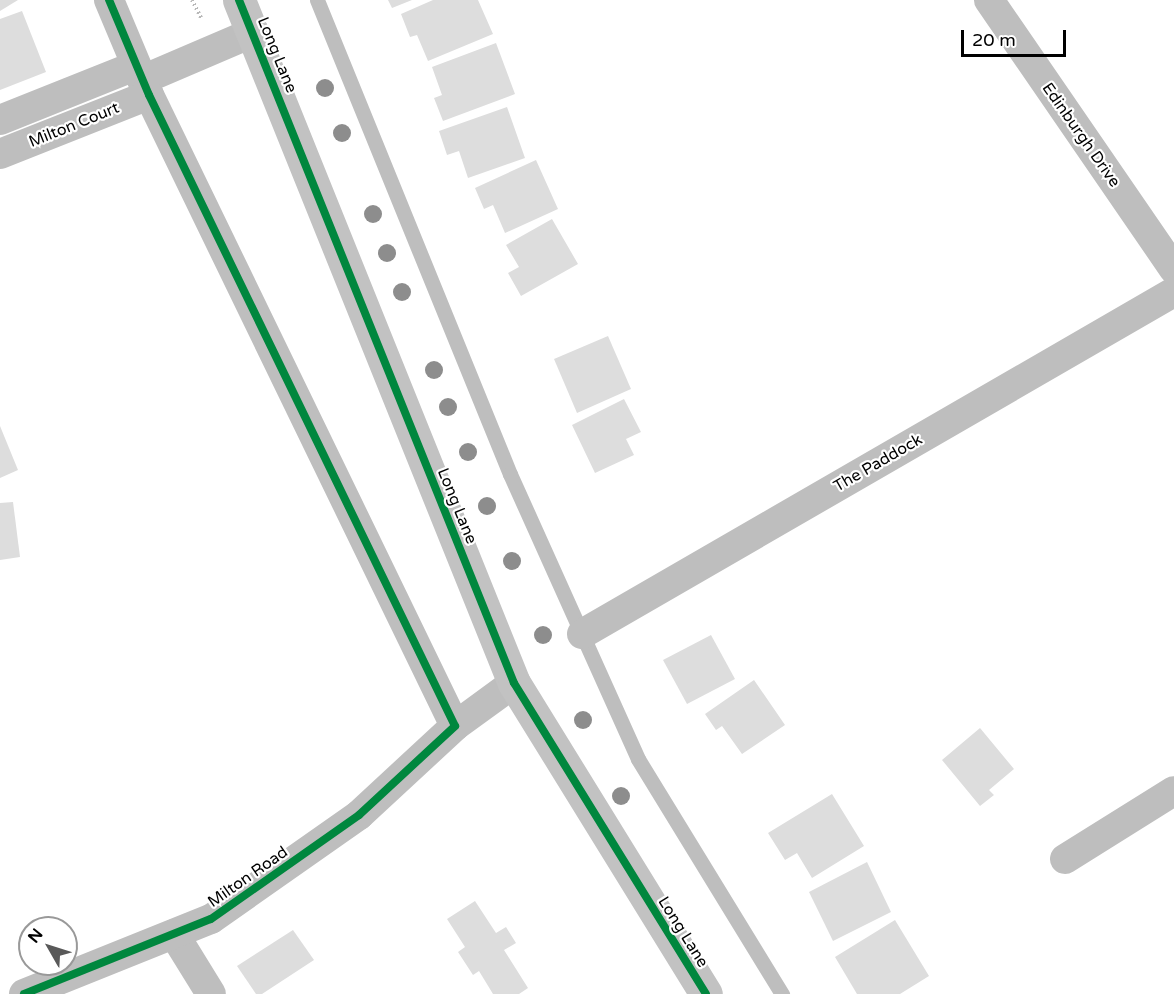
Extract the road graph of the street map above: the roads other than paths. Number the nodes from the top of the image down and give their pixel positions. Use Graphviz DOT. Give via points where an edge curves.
graph roads {
  1 [pos="109,0"];
  2 [pos="239,0"];
  3 [pos="317,0"];
  4 [pos="989,0"];
  5 [pos="254,32"];
  6 [pos="142,80"];
  7 [pos="0,120"];
  8 [pos="0,154"];
  9 [pos="1174,268"];
  10 [pos="1174,292"];
  11 [pos="582,634"];
  12 [pos="513,683"];
  13 [pos="455,726"];
  14 [pos="1174,791"];
  15 [pos="1065,859"];
  16 [pos="174,934"];
  17 [pos="24,994"];
  18 [pos="211,994"];
  19 [pos="706,994"];
  20 [pos="782,994"];
  1 -- 6 [label="street"];
  2 -- 5 [label="main road, Long Lane"];
  3 -- 11 [label="lane" via="510,474"];
  4 -- 9 [label="street, Edinburgh Drive"];
  5 -- 6 [label="street, Milton Court"];
  5 -- 12 [label="main road, Long Lane"];
  6 -- 7 [label="street, Milton Court"];
  6 -- 8 [label="street, Milton Court"];
  6 -- 13 [label="street"];
  10 -- 11 [label="street, The Paddock"];
  11 -- 20 [label="lane" via="639,759"];
  12 -- 13 [label="street, Milton Road"];
  12 -- 19 [label="main road, Long Lane"];
  13 -- 16 [label="street, Milton Road" via="359,815 211,920"];
  14 -- 15 [label="street"];
  16 -- 17 [label="street, Milton Road"];
  16 -- 18 [label="street"];
}
